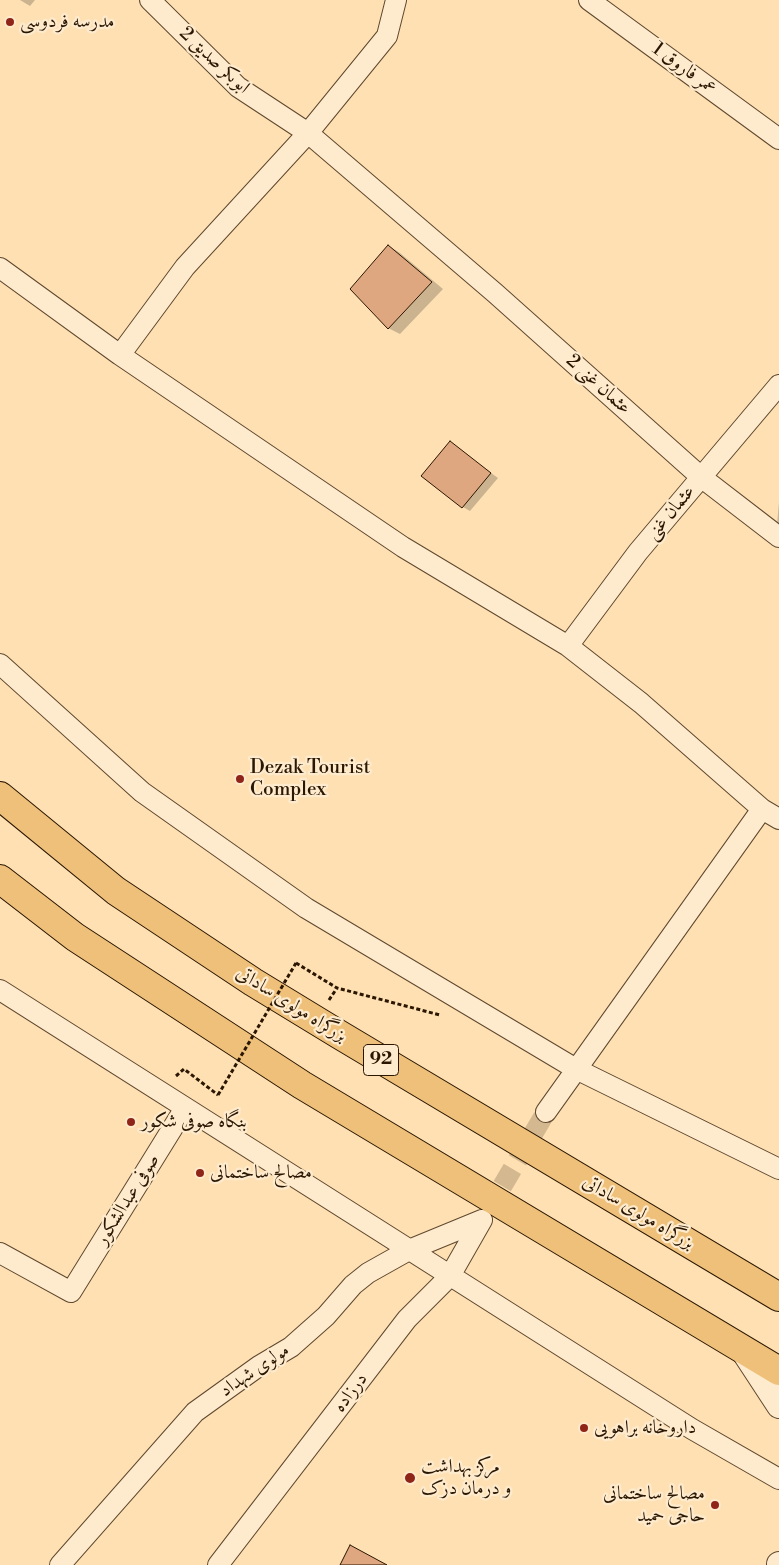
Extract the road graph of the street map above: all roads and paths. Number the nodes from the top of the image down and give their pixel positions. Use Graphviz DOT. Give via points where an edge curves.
graph roads {
  1 [pos="150,0"];
  2 [pos="396,0"];
  3 [pos="589,0"];
  4 [pos="308,132"];
  5 [pos="779,139"];
  6 [pos="3,275"];
  7 [pos="495,293"];
  8 [pos="120,355"];
  9 [pos="779,384"];
  10 [pos="701,477"];
  11 [pos="779,537"];
  12 [pos="568,646"];
  13 [pos="0,664"];
  14 [pos="0,796"];
  15 [pos="771,814"];
  16 [pos="0,879"];
  17 [pos="0,990"];
  18 [pos="443,1016"];
  19 [pos="576,1069"];
  20 [pos="184,1070"];
  21 [pos="185,1108"];
  22 [pos="546,1112"];
  23 [pos="779,1169"];
  24 [pos="482,1220"];
  25 [pos="409,1250"];
  26 [pos="0,1253"];
  27 [pos="450,1276"];
  28 [pos="779,1297"];
  29 [pos="741,1348"];
  30 [pos="779,1371"];
  31 [pos="779,1406"];
  32 [pos="779,1479"];
  33 [pos="60,1565"];
  34 [pos="218,1565"];
  1 -- 4 [label="street, ابوبکر صدیق 2" via="238,87"];
  2 -- 4 [label="street" via="387,36"];
  3 -- 5 [label="street, عمر فاروق 1"];
  4 -- 7 [label="street, ابوبکر صدیق 2"];
  4 -- 8 [label="street" via="185,267"];
  6 -- 8 [label="street"];
  7 -- 10 [label="street, عثمان غنی 2"];
  8 -- 12 [label="street" via="403,547"];
  9 -- 10 [label="street, عثمان غنی"];
  10 -- 11 [label="street, عثمان غنی 2"];
  10 -- 12 [label="street, عثمان غنی" via="638,552"];
  12 -- 15 [label="street" via="641,703"];
  13 -- 19 [label="street" via="142,792 306,908"];
  14 -- 28 [label="highway, بزرگراه مولوی ساداتی / 92" via="116,891 253,982"];
  15 -- 19 [label="street"];
  16 -- 29 [label="highway" via="76,938 302,1085"];
  17 -- 21 [label="street"];
  18 -- 20 [label="path, bridge" via="337,988 296,963 218,1095"];
  19 -- 22 [label="street"];
  19 -- 23 [label="street"];
  21 -- 25 [label="street"];
  21 -- 26 [label="street, صوفی عبدالشکور" via="70,1292"];
  24 -- 25 [label="street, مولوی شهداد"];
  24 -- 27 [label="street, درزاده"];
  25 -- 27 [label="street"];
  25 -- 33 [label="street, مولوی شهداد" via="368,1273 291,1347 195,1412"];
  27 -- 32 [label="street" via="692,1429"];
  27 -- 34 [label="street, درزاده" via="407,1319"];
  29 -- 30 [label="highway"];
  29 -- 31 [label="street"];
}
